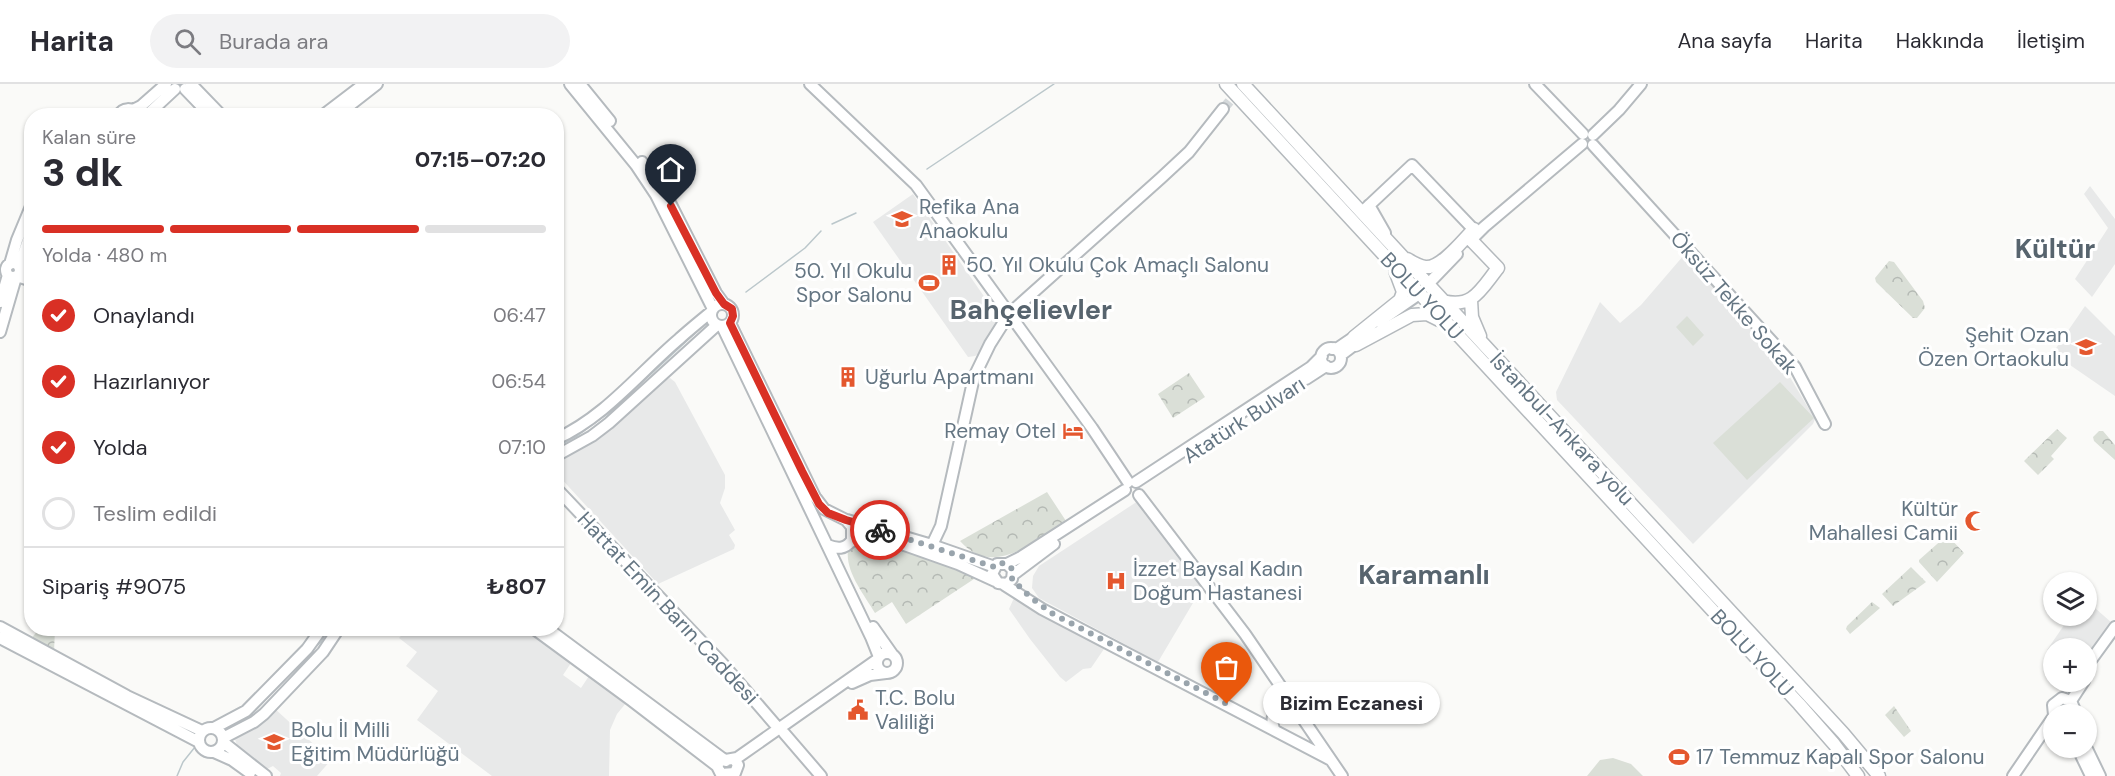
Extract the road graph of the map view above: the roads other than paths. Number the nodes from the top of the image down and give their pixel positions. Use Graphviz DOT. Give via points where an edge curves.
graph roads {
  1 [pos="364,84"];
  2 [pos="377,84"];
  3 [pos="570,84"];
  4 [pos="580,84"];
  5 [pos="810,84"];
  6 [pos="1226,84"];
  7 [pos="1244,84"];
  8 [pos="1535,84"];
  9 [pos="1641,84"];
  10 [pos="180,86"];
  11 [pos="139,108"];
  12 [pos="155,108"];
  13 [pos="203,108"];
  14 [pos="211,108"];
  15 [pos="332,108"];
  16 [pos="346,108"];
  17 [pos="1223,110"];
  18 [pos="1588,140"];
  19 [pos="1366,208"];
  20 [pos="24,223"];
  21 [pos="1475,235"];
  22 [pos="24,243"];
  23 [pos="1404,258"];
  24 [pos="1394,266"];
  25 [pos="10,270"];
  26 [pos="24,277"];
  27 [pos="1433,281"];
  28 [pos="1416,298"];
  29 [pos="1472,300"];
  30 [pos="1443,301"];
  31 [pos="0,302"];
  32 [pos="724,304"];
  33 [pos="712,311"];
  34 [pos="1009,314"];
  35 [pos="723,325"];
  36 [pos="1448,325"];
  37 [pos="0,332"];
  38 [pos="1355,341"];
  39 [pos="1485,346"];
  40 [pos="1336,352"];
  41 [pos="1324,361"];
  42 [pos="1825,424"];
  43 [pos="564,436"];
  44 [pos="564,452"];
  45 [pos="1133,489"];
  46 [pos="564,496"];
  47 [pos="844,519"];
  48 [pos="941,526"];
  49 [pos="825,540"];
  50 [pos="932,545"];
  51 [pos="847,546"];
  52 [pos="943,549"];
  53 [pos="1007,564"];
  54 [pos="995,567"];
  55 [pos="1006,580"];
  56 [pos="0,627"];
  57 [pos="2115,627"];
  58 [pos="316,636"];
  59 [pos="334,636"];
  60 [pos="544,636"];
  61 [pos="557,636"];
  62 [pos="0,638"];
  63 [pos="2115,638"];
  64 [pos="2097,652"];
  65 [pos="892,654"];
  66 [pos="878,658"];
  67 [pos="2097,663"];
  68 [pos="886,673"];
  69 [pos="2072,692"];
  70 [pos="2074,692"];
  71 [pos="2068,700"];
  72 [pos="2054,704"];
  73 [pos="2071,704"];
  74 [pos="1293,705"];
  75 [pos="214,728"];
  76 [pos="1274,729"];
  77 [pos="782,731"];
  78 [pos="2043,732"];
  79 [pos="201,737"];
  80 [pos="223,740"];
  81 [pos="1322,746"];
  82 [pos="2043,746"];
  83 [pos="1310,748"];
  84 [pos="214,752"];
  85 [pos="2083,758"];
  86 [pos="2091,758"];
  87 [pos="1331,760"];
  88 [pos="726,770"];
  89 [pos="255,776"];
  90 [pos="266,776"];
  91 [pos="821,776"];
  92 [pos="1342,776"];
  93 [pos="1858,776"];
  94 [pos="1879,776"];
  95 [pos="2013,776"];
  96 [pos="2022,776"];
  97 [pos="2091,776"];
  98 [pos="2100,776"];
  1 -- 15 [label="main road"];
  2 -- 16 [label="main road"];
  3 -- 33 [label="main road" via="656,195"];
  4 -- 32 [label="main road" via="663,189"];
  5 -- 34 [label="main road" via="916,186"];
  6 -- 24 [label="highway, BOLU YOLU"];
  7 -- 19 [label="highway, İstanbul-Ankara yolu"];
  8 -- 18 [label="main road, Öksüz Tekke Sokak"];
  9 -- 18 [label="main road"];
  10 -- 11 [label="main road"];
  10 -- 12 [label="main road"];
  10 -- 13 [label="main road"];
  10 -- 14 [label="main road"];
  17 -- 34 [label="main road" via="1182,159"];
  18 -- 21 [label="main road"];
  18 -- 42 [label="main road, Öksüz Tekke Sokak" via="1795,367"];
  19 -- 21 [label="main road" via="1412,165"];
  19 -- 23 [label="highway, İstanbul-Ankara yolu"];
  20 -- 25 [label="main road"];
  21 -- 23 [label="highway" via="1434,266 1424,267"];
  21 -- 27 [label="main road"];
  21 -- 29 [label="highway" via="1498,268"];
  22 -- 25 [label="main road"];
  23 -- 30 [label="highway, İstanbul-Ankara yolu"];
  24 -- 36 [label="highway, BOLU YOLU"];
  24 -- 38 [label="highway" via="1402,287 1400,300"];
  25 -- 26 [label="main road"];
  25 -- 31 [label="main road"];
  25 -- 37 [label="main road"];
  28 -- 38 [label="main road"];
  29 -- 30 [label="highway" via="1459,304"];
  29 -- 39 [label="highway" via="1472,317"];
  30 -- 39 [label="highway, İstanbul-Ankara yolu"];
  32 -- 33 [label="main road"];
  32 -- 35 [label="main road" via="733,313"];
  33 -- 35 [label="main road" via="712,320"];
  33 -- 43 [label="main road" via="597,413"];
  34 -- 45 [label="main road"];
  34 -- 48 [label="main road" via="974,376"];
  35 -- 44 [label="main road" via="609,423"];
  35 -- 47 [label="main road" via="815,497 824,509"];
  35 -- 49 [label="main road"];
  36 -- 38 [label="highway" via="1416,313"];
  36 -- 93 [label="highway, BOLU YOLU" via="1799,704"];
  38 -- 40 [label="main road"];
  39 -- 94 [label="highway, İstanbul-Ankara yolu"];
  40 -- 41 [label="main road" via="1325,351"];
  40 -- 41 [label="main road" via="1340,362 1337,366 1330,368"];
  41 -- 45 [label="main road, Atatürk Bulvarı" via="1162,474"];
  41 -- 45 [label="main road, Atatürk Bulvarı"];
  45 -- 53 [label="main road"];
  45 -- 55 [label="main road"];
  45 -- 74 [label="main road" via="1238,625"];
  46 -- 77 [label="main road, Hattat Emin Barın Caddesi"];
  47 -- 49 [label="main road" via="828,522"];
  47 -- 50 [label="main road"];
  47 -- 51 [label="main road" via="854,532"];
  48 -- 50 [label="main road"];
  48 -- 52 [label="main road"];
  49 -- 51 [label="main road" via="836,548"];
  49 -- 66 [label="main road"];
  50 -- 52 [label="main road"];
  51 -- 55 [label="main road" via="858,535 876,535"];
  51 -- 65 [label="main road" via="842,555 843,566 874,630"];
  52 -- 54 [label="main road"];
  53 -- 54 [label="main road"];
  53 -- 55 [label="main road" via="1012,567"];
  54 -- 55 [label="main road" via="992,574"];
  55 -- 76 [label="main road" via="1053,614"];
  56 -- 79 [label="main road"];
  57 -- 64 [label="main road"];
  58 -- 75 [label="main road" via="246,711"];
  59 -- 80 [label="main road" via="264,714"];
  60 -- 88 [label="main road"];
  61 -- 88 [label="main road"];
  62 -- 79 [label="main road"];
  63 -- 67 [label="main road"];
  65 -- 66 [label="main road"];
  65 -- 68 [label="main road" via="897,666"];
  66 -- 68 [label="main road" via="879,668"];
  66 -- 77 [label="main road"];
  68 -- 77 [label="main road" via="859,679"];
  69 -- 71 [label="main road"];
  70 -- 71 [label="main road"];
  71 -- 72 [label="main road" via="2058,699"];
  71 -- 73 [label="main road"];
  74 -- 76 [label="main road" via="1278,708 1272,720"];
  74 -- 81 [label="main road"];
  75 -- 79 [label="main road" via="208,728"];
  75 -- 80 [label="main road"];
  76 -- 83 [label="main road"];
  77 -- 88 [label="main road"];
  77 -- 91 [label="main road, Hattat Emin Barın Caddesi"];
  78 -- 95 [label="main road"];
  79 -- 84 [label="main road" via="205,750"];
  80 -- 84 [label="main road"];
  80 -- 90 [label="main road"];
  81 -- 83 [label="main road"];
  81 -- 87 [label="main road"];
  82 -- 96 [label="main road"];
  83 -- 87 [label="main road"];
  84 -- 89 [label="main road"];
  85 -- 97 [label="main road"];
  86 -- 98 [label="main road"];
  87 -- 92 [label="main road"];
}
